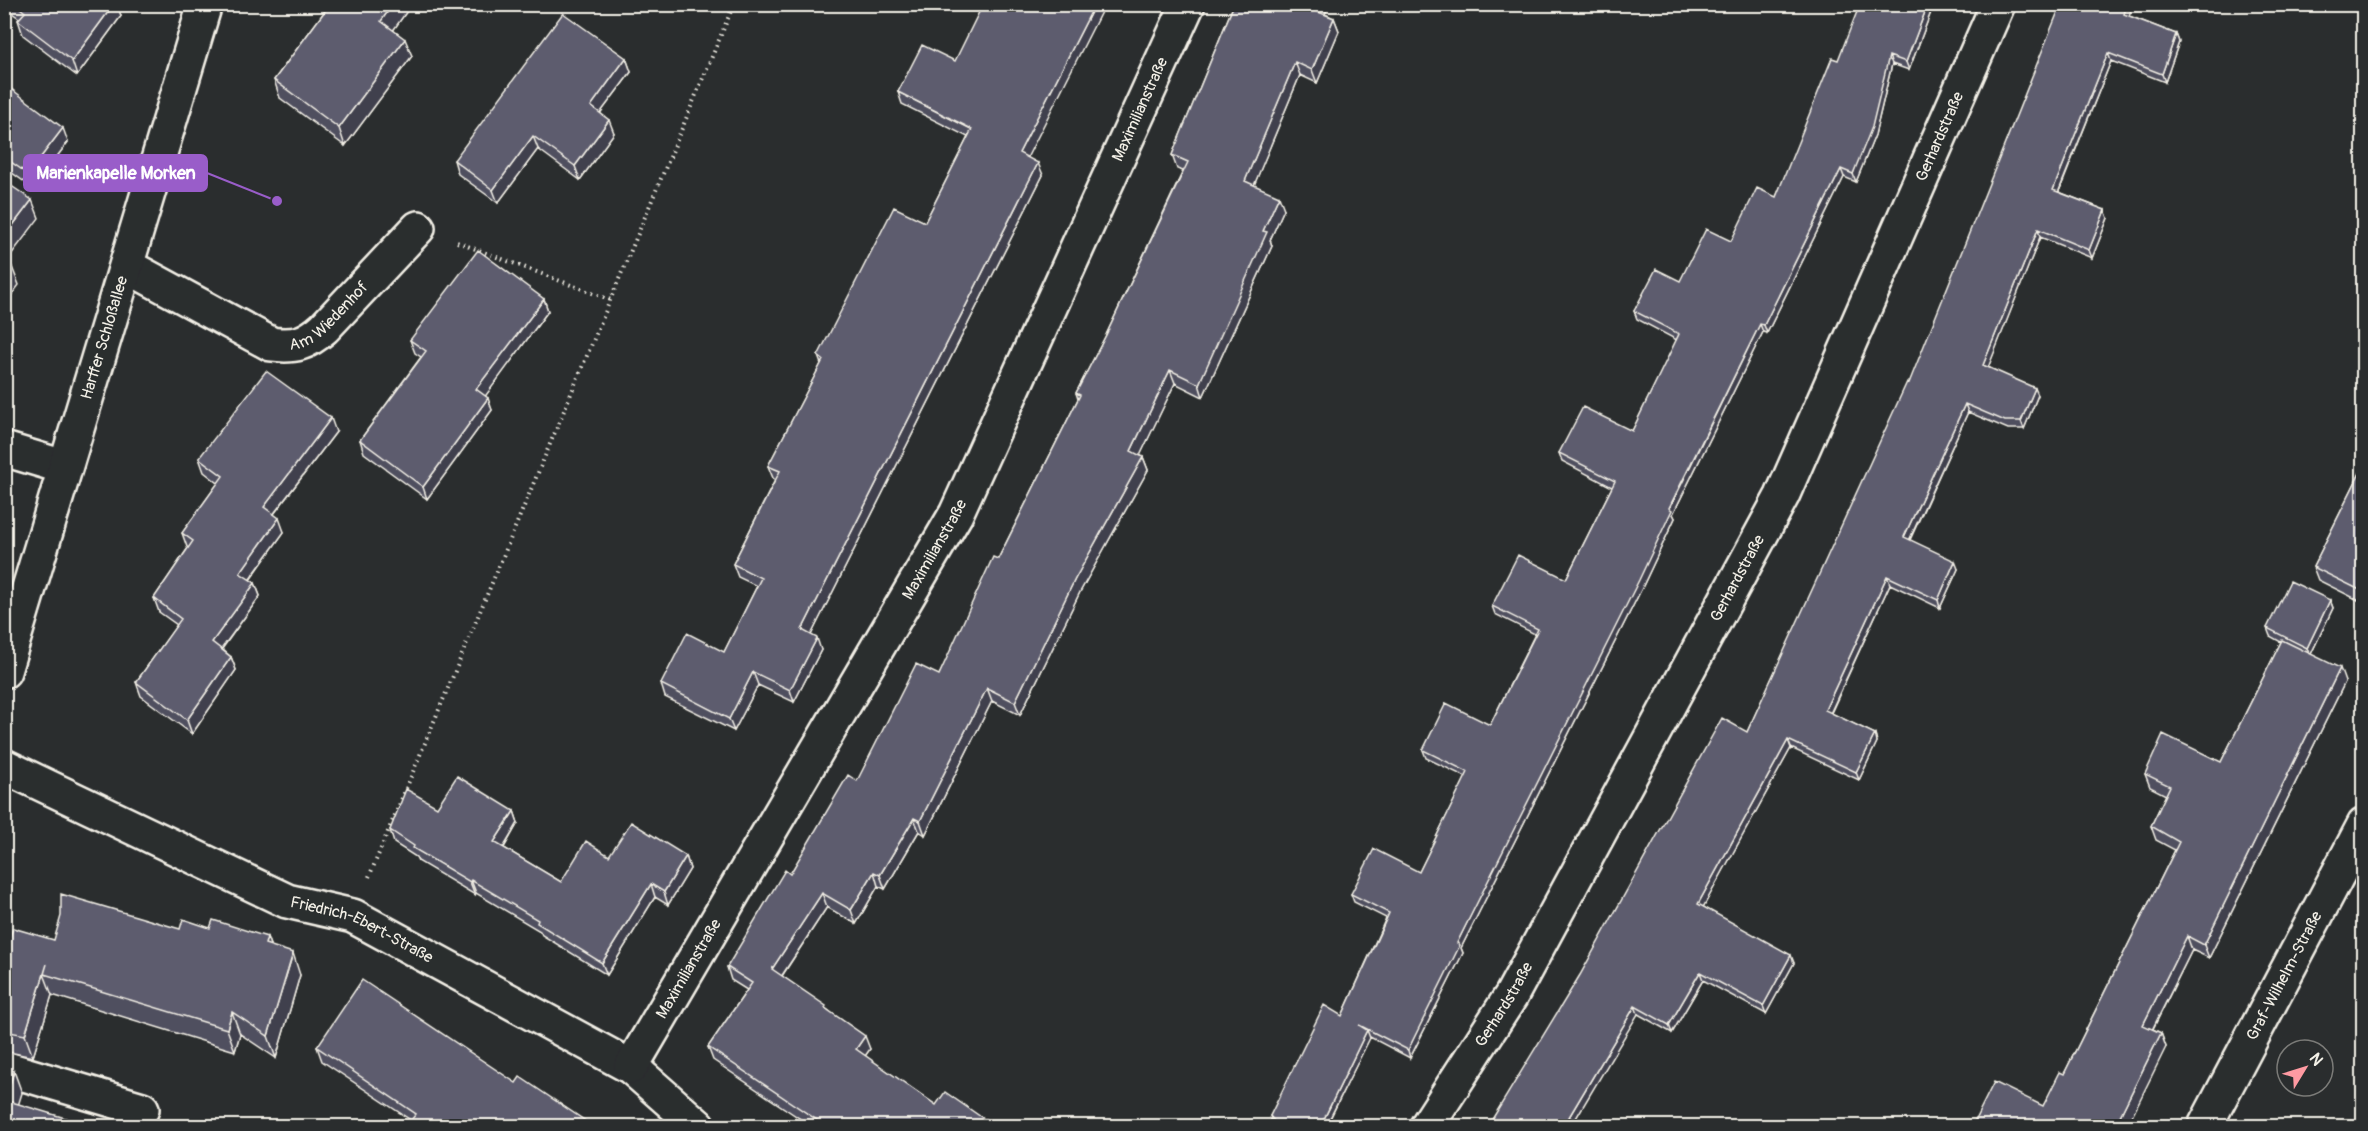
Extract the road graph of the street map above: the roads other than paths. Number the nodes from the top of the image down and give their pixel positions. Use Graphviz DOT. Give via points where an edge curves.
graph roads {
  1 [pos="205,4"];
  2 [pos="1188,4"];
  3 [pos="1998,4"];
  4 [pos="418,228"];
  5 [pos="127,266"];
  6 [pos="4,449"];
  7 [pos="64,467"];
  8 [pos="4,671"];
  9 [pos="4,766"];
  10 [pos="2364,825"];
  11 [pos="631,1067"];
  12 [pos="4,1068"];
  13 [pos="142,1109"];
  14 [pos="698,1126"];
  15 [pos="1427,1126"];
  16 [pos="2205,1126"];
  1 -- 5 [label="street, Harffer Schloßallee"];
  2 -- 11 [label="street, Maximilianstraße" via="957,514"];
  3 -- 15 [label="street, Gerhardstraße" via="1782,496 1511,996"];
  4 -- 5 [label="street, Am Wiedenhof" via="324,328 307,342 291,347 271,344"];
  5 -- 7 [label="street, Harffer Schloßallee"];
  6 -- 7 [label="street"];
  7 -- 8 [label="street, Harffer Schloßallee"];
  9 -- 11 [label="street, Friedrich-Ebert-Straße" via="288,901 353,916"];
  10 -- 16 [label="street, Graf-Wilhelm-Straße"];
  11 -- 14 [label="street, Friedrich-Ebert-Straße"];
  12 -- 13 [label="street"];
}
